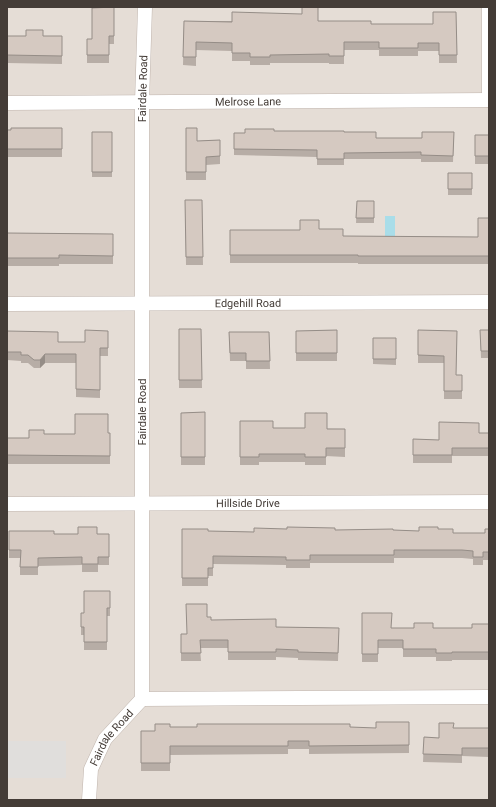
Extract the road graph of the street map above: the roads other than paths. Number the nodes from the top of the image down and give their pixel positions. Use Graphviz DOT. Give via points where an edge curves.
graph roads {
  1 [pos="145,7"];
  2 [pos="489,7"];
  3 [pos="489,100"];
  4 [pos="7,102"];
  5 [pos="142,102"];
  6 [pos="489,302"];
  7 [pos="7,304"];
  8 [pos="142,304"];
  9 [pos="489,502"];
  10 [pos="142,503"];
  11 [pos="7,504"];
  12 [pos="489,697"];
  13 [pos="142,698"];
  14 [pos="89,800"];
  1 -- 5 [label="street, Fairdale Road"];
  2 -- 3 [label="street"];
  3 -- 5 [label="street, Melrose Lane"];
  4 -- 5 [label="street, Melrose Lane"];
  5 -- 8 [label="street, Fairdale Road"];
  6 -- 8 [label="street, Edgehill Road"];
  7 -- 8 [label="street, Edgehill Road"];
  8 -- 10 [label="street, Fairdale Road"];
  9 -- 10 [label="street, Hillside Drive"];
  10 -- 11 [label="street, Hillside Drive"];
  10 -- 13 [label="street, Fairdale Road"];
  12 -- 13 [label="street"];
  13 -- 14 [label="street, Fairdale Road" via="105,740 91,769"];
}
